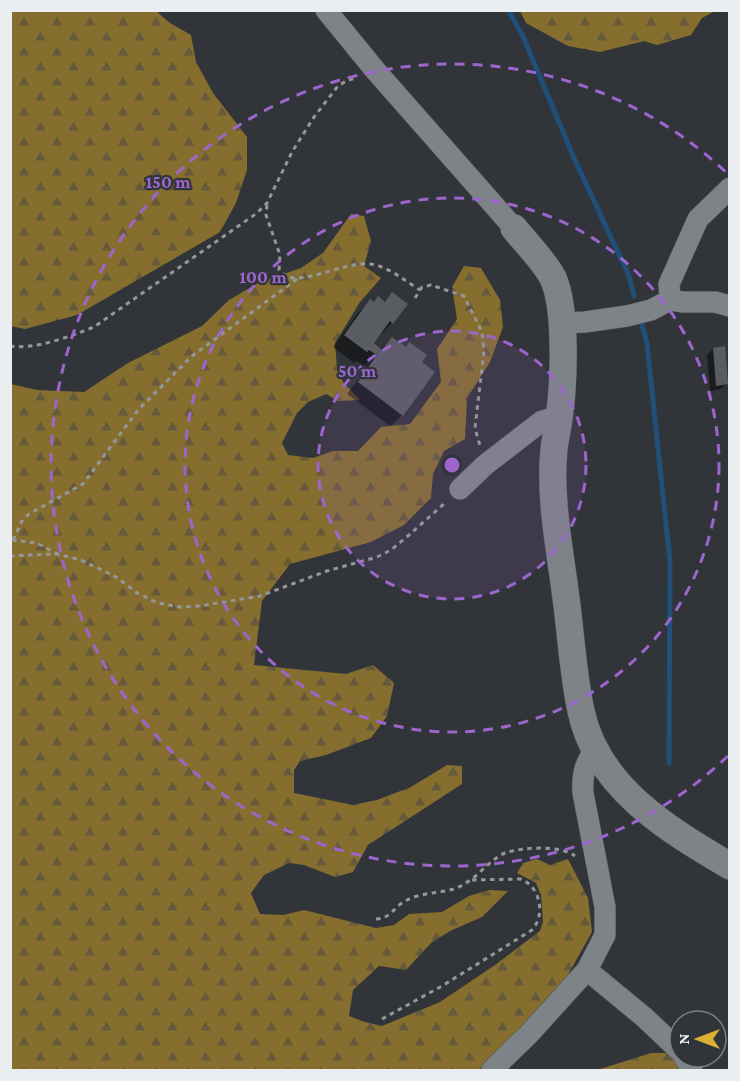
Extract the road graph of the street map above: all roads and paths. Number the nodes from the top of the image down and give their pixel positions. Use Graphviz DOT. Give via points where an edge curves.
graph roads {
  1 [pos="326,10"];
  2 [pos="375,70"];
  3 [pos="729,188"];
  4 [pos="267,203"];
  5 [pos="514,228"];
  6 [pos="297,279"];
  7 [pos="420,291"];
  8 [pos="415,298"];
  9 [pos="670,300"];
  10 [pos="729,306"];
  11 [pos="561,323"];
  12 [pos="10,346"];
  13 [pos="560,416"];
  14 [pos="485,465"];
  15 [pos="460,489"];
  16 [pos="12,541"];
  17 [pos="57,554"];
  18 [pos="10,556"];
  19 [pos="594,751"];
  20 [pos="729,866"];
  21 [pos="471,880"];
  22 [pos="601,885"];
  23 [pos="376,919"];
  24 [pos="587,970"];
  25 [pos="382,1019"];
  26 [pos="668,1039"];
  27 [pos="492,1071"];
  1 -- 2 [label="street"];
  2 -- 4 [label="path" via="338,86 292,152"];
  2 -- 5 [label="street"];
  3 -- 9 [label="street" via="698,219 669,284"];
  4 -- 6 [label="path" via="266,215 280,255 279,270"];
  4 -- 12 [label="path" via="242,225 94,327 32,346"];
  5 -- 11 [label="street" via="552,277 559,297"];
  6 -- 7 [label="path" via="344,266 370,264 389,270"];
  6 -- 16 [label="path" via="192,356 138,410 83,484 30,514"];
  7 -- 8 [label="path"];
  7 -- 14 [label="path" via="431,285 464,296 482,332 484,351 475,428"];
  9 -- 10 [label="street"];
  9 -- 11 [label="street" via="627,316"];
  11 -- 13 [label="street"];
  13 -- 14 [label="street" via="542,421"];
  13 -- 19 [label="street" via="553,492 580,711"];
  14 -- 15 [label="street"];
  15 -- 17 [label="path" via="391,550 240,600 180,607 158,603 105,571"];
  16 -- 17 [label="path" via="37,543"];
  17 -- 18 [label="path"];
  19 -- 20 [label="street" via="627,794 685,840"];
  19 -- 22 [label="street" via="582,776"];
  21 -- 22 [label="path" via="503,854 524,849 564,850 574,855 594,882"];
  21 -- 23 [label="path" via="456,888 409,898 389,917"];
  21 -- 25 [label="path" via="528,881 538,895 537,924 452,980"];
  22 -- 24 [label="street" via="606,935"];
  24 -- 26 [label="street"];
  24 -- 27 [label="street"];
}
